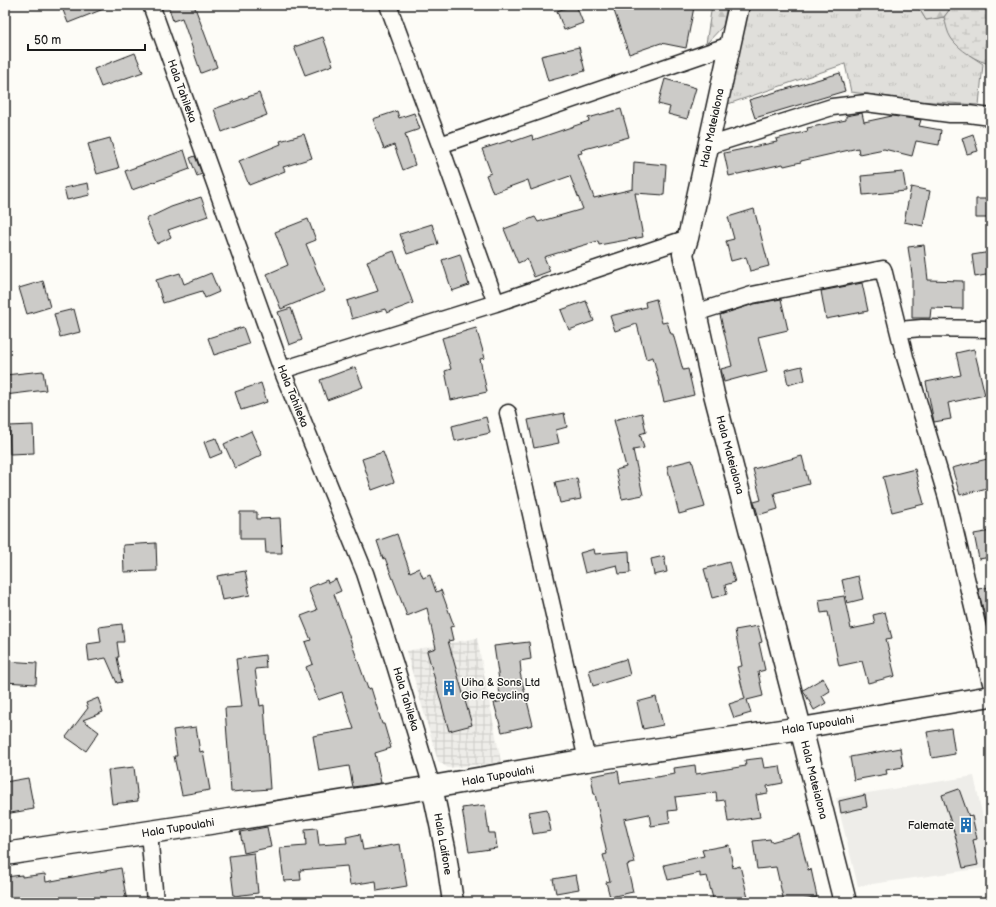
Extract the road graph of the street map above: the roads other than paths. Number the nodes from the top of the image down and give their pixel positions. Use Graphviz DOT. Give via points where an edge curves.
graph roads {
  1 [pos="151,5"];
  2 [pos="388,5"];
  3 [pos="739,5"];
  4 [pos="730,45"];
  5 [pos="991,117"];
  6 [pos="440,145"];
  7 [pos="708,146"];
  8 [pos="688,238"];
  9 [pos="496,303"];
  10 [pos="695,313"];
  11 [pos="991,329"];
  12 [pos="899,330"];
  13 [pos="282,370"];
  14 [pos="508,413"];
  15 [pos="991,683"];
  16 [pos="991,696"];
  17 [pos="801,728"];
  18 [pos="587,760"];
  19 [pos="432,787"];
  20 [pos="148,832"];
  21 [pos="5,854"];
  22 [pos="155,902"];
  23 [pos="453,902"];
  24 [pos="845,902"];
  1 -- 13 [label="street, Hala Tahileka"];
  2 -- 6 [label="street"];
  3 -- 4 [label="street, Hala Mateialona"];
  4 -- 6 [label="street"];
  4 -- 7 [label="street, Hala Mateialona"];
  5 -- 7 [label="street" via="866,103 832,107"];
  6 -- 9 [label="street"];
  7 -- 8 [label="street, Hala Mateialona"];
  8 -- 9 [label="street"];
  8 -- 10 [label="street, Hala Mateialona" via="683,254"];
  9 -- 13 [label="street"];
  10 -- 12 [label="street" via="752,295 883,269"];
  10 -- 17 [label="street, Hala Mateialona"];
  11 -- 12 [label="street"];
  12 -- 15 [label="street" via="947,498"];
  13 -- 19 [label="street, Hala Tahileka" via="365,573"];
  14 -- 18 [label="street"];
  16 -- 17 [label="street, Hala Tupoulahi"];
  17 -- 18 [label="main road, Hala Tupoulahi"];
  17 -- 24 [label="main road, Hala Mateialona"];
  18 -- 19 [label="main road, Hala Tupoulahi"];
  19 -- 20 [label="main road, Hala Tupoulahi"];
  19 -- 23 [label="street, Hala Laifone"];
  20 -- 21 [label="main road, Hala Tupoulahi"];
  20 -- 22 [label="street"];
}
